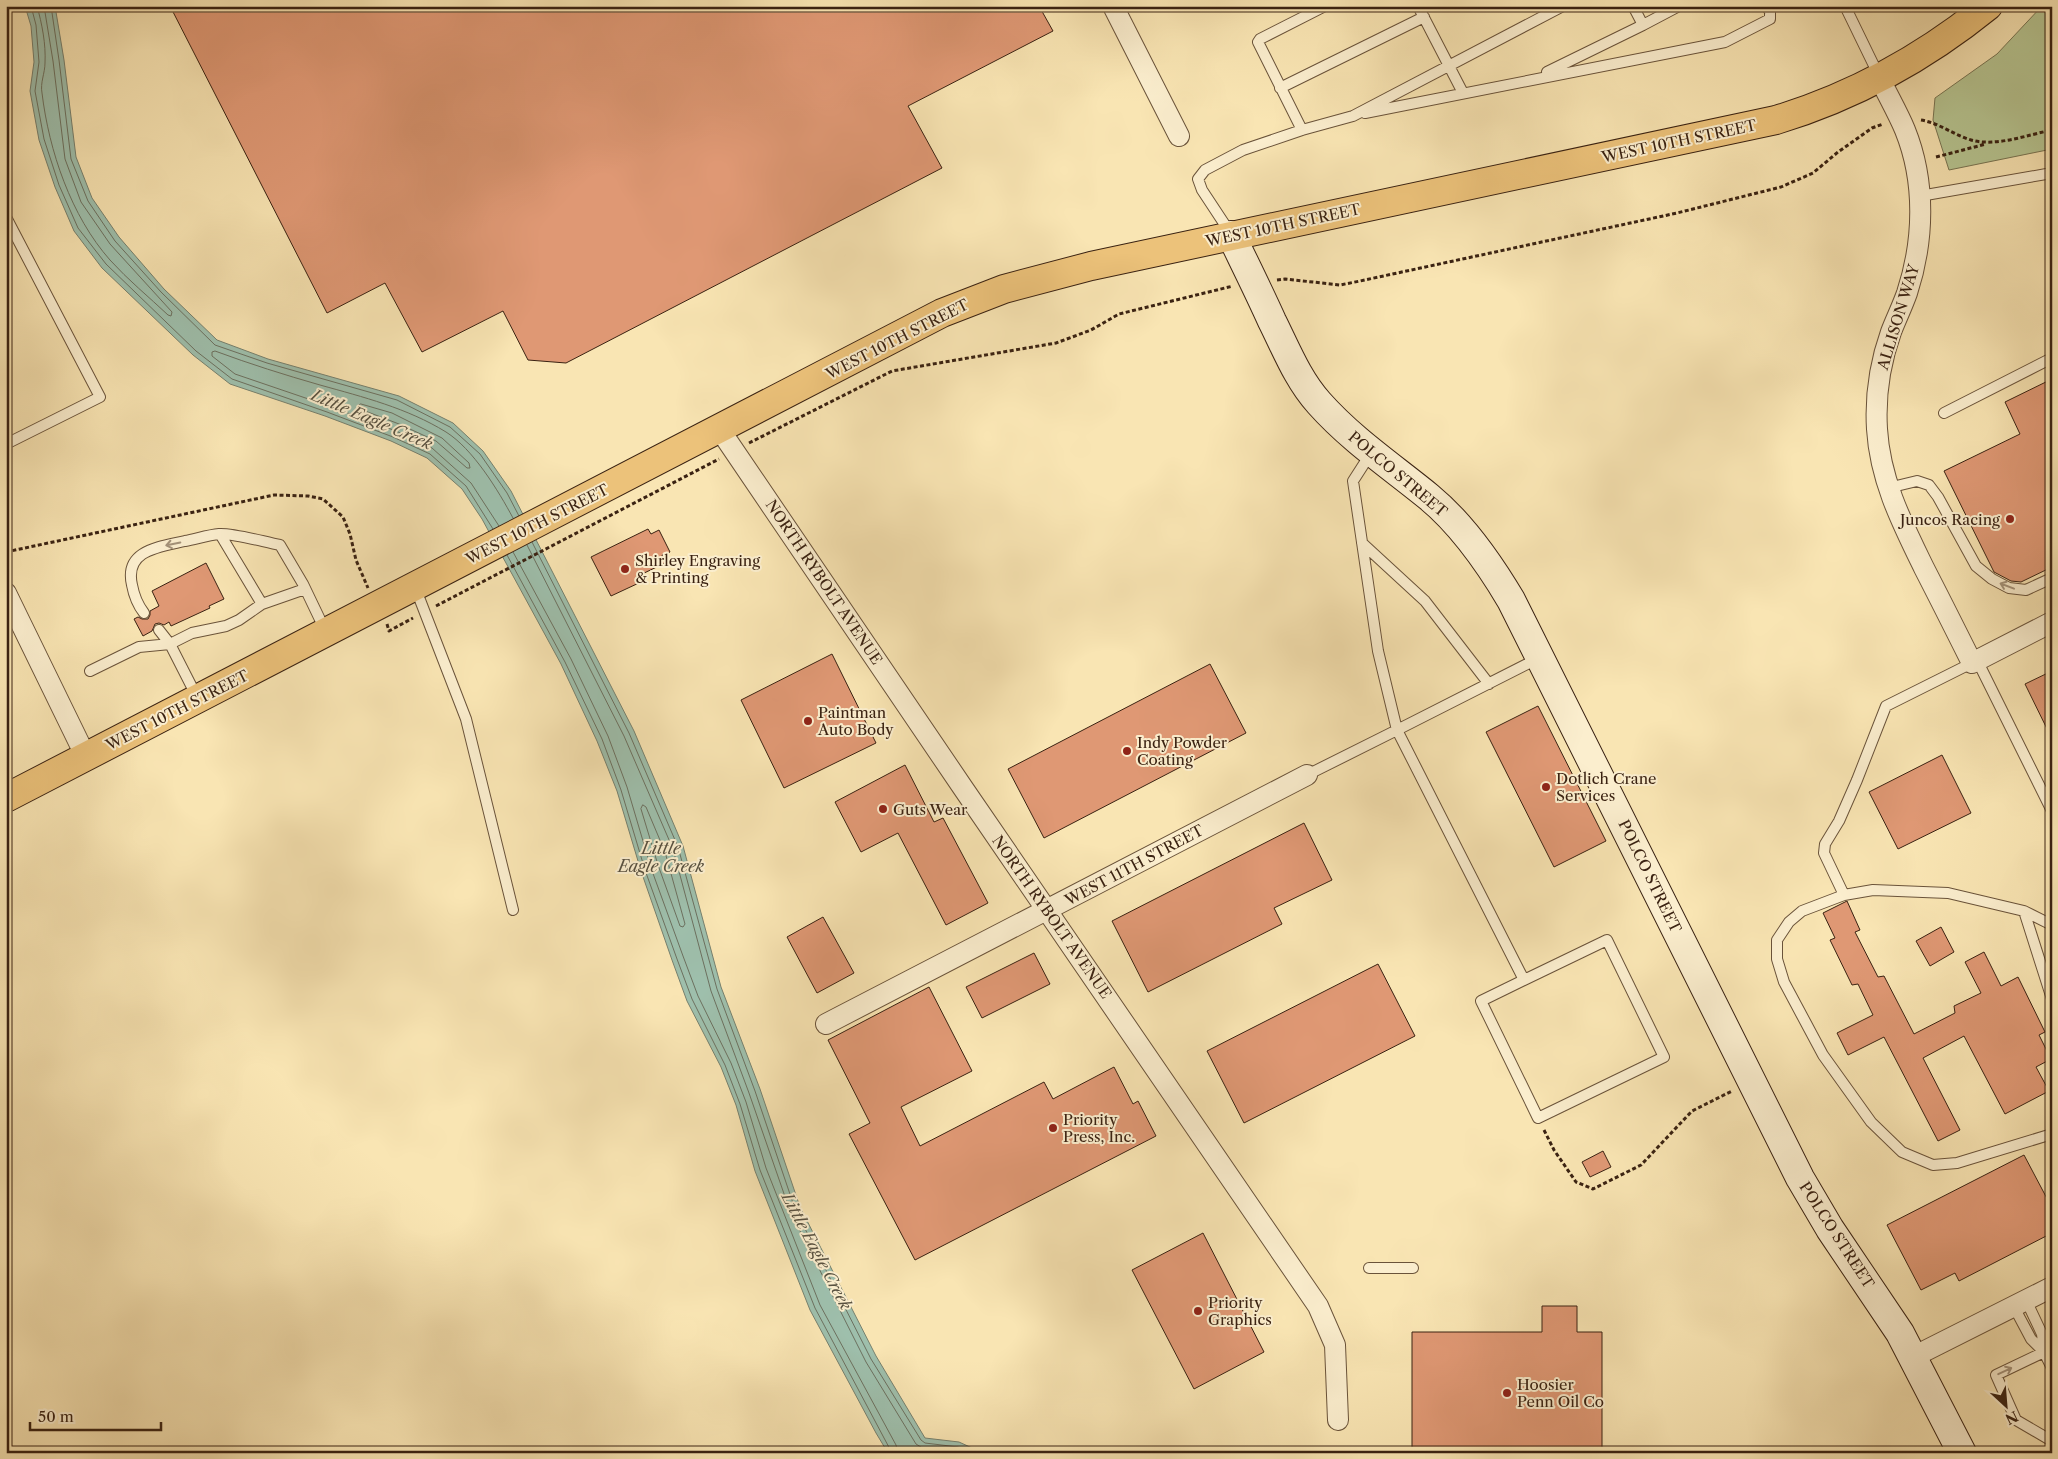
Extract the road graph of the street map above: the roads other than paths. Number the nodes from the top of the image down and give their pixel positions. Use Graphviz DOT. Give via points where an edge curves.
graph roads {
  1 [pos="1113,6"];
  2 [pos="1325,6"];
  3 [pos="1418,6"];
  4 [pos="1563,6"];
  5 [pos="1633,6"];
  6 [pos="1679,6"];
  7 [pos="1767,6"];
  8 [pos="1845,6"];
  9 [pos="1988,6"];
  10 [pos="1424,16"];
  11 [pos="1642,24"];
  12 [pos="1448,66"];
  13 [pos="1534,78"];
  14 [pos="1880,79"];
  15 [pos="1280,88"];
  16 [pos="1463,93"];
  17 [pos="1353,116"];
  18 [pos="1302,130"];
  19 [pos="1179,136"];
  20 [pos="2052,173"];
  21 [pos="1920,196"];
  22 [pos="6,217"];
  23 [pos="1231,235"];
  24 [pos="2052,358"];
  25 [pos="1944,413"];
  26 [pos="727,440"];
  27 [pos="6,444"];
  28 [pos="1371,453"];
  29 [pos="1888,488"];
  30 [pos="220,534"];
  31 [pos="1362,544"];
  32 [pos="2052,578"];
  33 [pos="415,587"];
  34 [pos="305,589"];
  35 [pos="6,593"];
  36 [pos="262,604"];
  37 [pos="144,613"];
  38 [pos="2052,622"];
  39 [pos="158,630"];
  40 [pos="327,632"];
  41 [pos="170,644"];
  42 [pos="1540,658"];
  43 [pos="1974,661"];
  44 [pos="90,671"];
  45 [pos="1489,684"];
  46 [pos="198,699"];
  47 [pos="1397,730"];
  48 [pos="86,757"];
  49 [pos="1307,775"];
  50 [pos="6,798"];
  51 [pos="2052,811"];
  52 [pos="1844,895"];
  53 [pos="513,910"];
  54 [pos="1047,910"];
  55 [pos="2024,911"];
  56 [pos="2052,925"];
  57 [pos="1524,980"];
  58 [pos="2052,999"];
  59 [pos="826,1024"];
  60 [pos="2052,1134"];
  61 [pos="1369,1268"];
  62 [pos="1413,1268"];
  63 [pos="2052,1287"];
  64 [pos="2020,1303"];
  65 [pos="2044,1352"];
  66 [pos="1913,1357"];
  67 [pos="2052,1368"];
  68 [pos="1338,1420"];
  69 [pos="2052,1441"];
  70 [pos="1962,1453"];
  1 -- 19 [label="street"];
  2 -- 15 [label="lane" via="1258,42"];
  3 -- 10 [label="lane"];
  4 -- 12 [label="lane"];
  5 -- 11 [label="lane"];
  6 -- 11 [label="lane"];
  7 -- 13 [label="lane" via="1770,19 1725,42"];
  8 -- 14 [label="lane"];
  9 -- 14 [label="main road, WEST 10TH STREET" via="1934,47"];
  10 -- 12 [label="lane"];
  10 -- 15 [label="lane"];
  11 -- 13 [label="lane"];
  12 -- 16 [label="lane"];
  12 -- 17 [label="lane"];
  13 -- 16 [label="lane"];
  14 -- 21 [label="street, ALLISON WAY" via="1911,149"];
  14 -- 23 [label="main road, WEST 10TH STREET" via="1807,111 1745,128"];
  15 -- 18 [label="lane"];
  16 -- 17 [label="lane"];
  17 -- 18 [label="lane"];
  18 -- 23 [label="lane" via="1244,150 1204,170 1198,179 1202,190"];
  20 -- 21 [label="lane"];
  21 -- 29 [label="street, ALLISON WAY" via="1919,244 1914,268 1878,383 1877,430"];
  22 -- 27 [label="lane" via="100,397"];
  23 -- 26 [label="main road, WEST 10TH STREET" via="1004,289 942,314"];
  23 -- 28 [label="street, POLCO STREET" via="1292,363 1308,389 1346,432"];
  24 -- 25 [label="lane"];
  26 -- 33 [label="main road, WEST 10TH STREET" via="574,505 448,584"];
  26 -- 54 [label="street, NORTH RYBOLT AVENUE"];
  28 -- 31 [label="lane" via="1353,481"];
  28 -- 42 [label="street, POLCO STREET" via="1429,498 1469,539 1512,600"];
  32 -- 29 [label="lane, one-way" via="2026,590 2009,588 1992,579 1976,566 1929,485 1917,481"];
  29 -- 43 [label="street, ALLISON WAY" via="1902,524"];
  30 -- 34 [label="lane" via="280,545"];
  30 -- 36 [label="lane"];
  30 -- 37 [label="lane, one-way" via="154,548 134,560 130,568 131,582"];
  31 -- 45 [label="lane" via="1425,600"];
  31 -- 47 [label="lane" via="1378,652"];
  33 -- 40 [label="main road, WEST 10TH STREET"];
  33 -- 53 [label="lane" via="466,719"];
  34 -- 36 [label="lane"];
  34 -- 40 [label="lane"];
  35 -- 48 [label="street"];
  36 -- 41 [label="lane" via="240,620 192,633"];
  38 -- 43 [label="street"];
  39 -- 41 [label="lane"];
  40 -- 46 [label="main road, WEST 10TH STREET"];
  41 -- 44 [label="lane" via="139,647"];
  41 -- 46 [label="lane"];
  42 -- 45 [label="lane"];
  42 -- 66 [label="street, POLCO STREET" via="1812,1200 1890,1316"];
  43 -- 51 [label="lane"];
  43 -- 52 [label="lane" via="1886,706 1839,821 1825,844 1824,853"];
  45 -- 47 [label="lane"];
  46 -- 48 [label="main road, WEST 10TH STREET"];
  47 -- 49 [label="lane"];
  47 -- 57 [label="lane"];
  48 -- 50 [label="main road, WEST 10TH STREET"];
  49 -- 54 [label="street, WEST 11TH STREET"];
  52 -- 55 [label="lane" via="1873,890 1948,893"];
  52 -- 60 [label="lane" via="1802,911 1789,922 1777,940 1777,959 1784,982 1823,1055 1871,1122 1902,1152 1933,1165 1957,1163"];
  54 -- 59 [label="street, WEST 11TH STREET"];
  54 -- 68 [label="street, NORTH RYBOLT AVENUE" via="1318,1306 1335,1345"];
  55 -- 56 [label="lane"];
  55 -- 58 [label="lane"];
  57 -- 57 [label="lane" via="1606,940 1664,1057 1538,1118 1481,1001"];
  61 -- 62 [label="lane"];
  63 -- 64 [label="street"];
  64 -- 65 [label="lane" via="2031,1339"];
  64 -- 66 [label="street"];
  65 -- 67 [label="lane"];
  69 -- 65 [label="lane, one-way" via="2016,1420 1996,1375"];
  66 -- 70 [label="street, POLCO STREET"];
}
